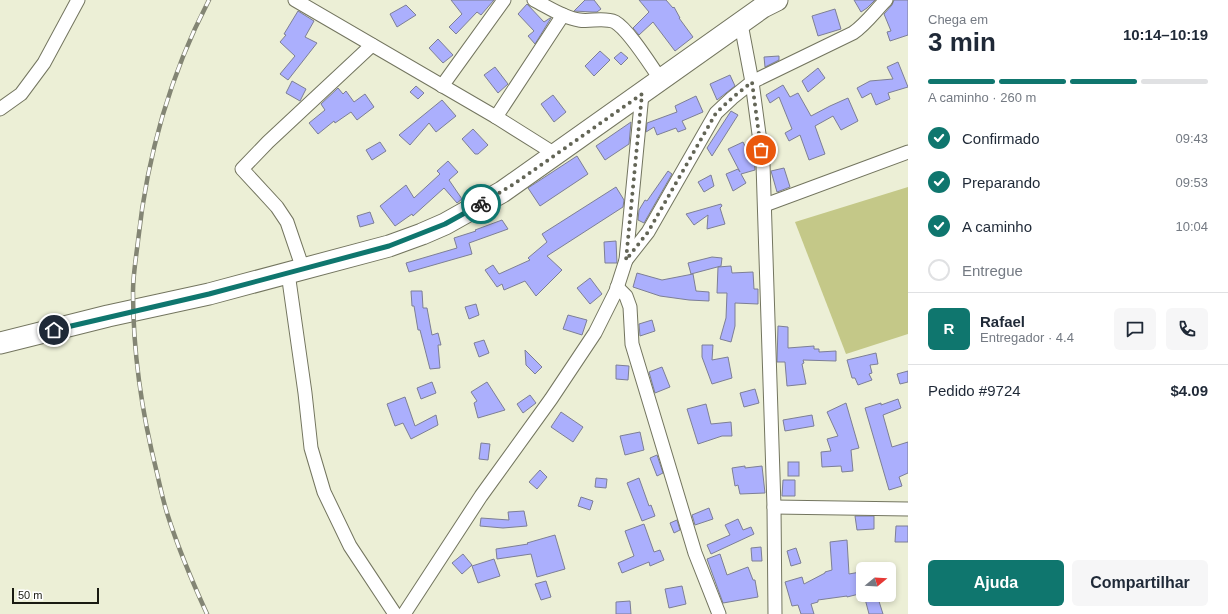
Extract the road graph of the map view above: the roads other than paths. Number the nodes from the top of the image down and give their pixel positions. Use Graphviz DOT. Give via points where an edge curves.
graph roads {
  1 [pos="78,0"];
  2 [pos="295,0"];
  3 [pos="504,0"];
  4 [pos="534,0"];
  5 [pos="886,0"];
  6 [pos="769,2"];
  7 [pos="563,15"];
  8 [pos="741,24"];
  9 [pos="372,45"];
  10 [pos="661,80"];
  11 [pos="752,82"];
  12 [pos="442,86"];
  13 [pos="642,94"];
  14 [pos="0,109"];
  15 [pos="496,117"];
  16 [pos="908,152"];
  17 [pos="555,154"];
  18 [pos="765,205"];
  19 [pos="626,260"];
  20 [pos="295,271"];
  21 [pos="617,287"];
  22 [pos="0,343"];
  23 [pos="774,507"];
  24 [pos="908,509"];
  25 [pos="395,614"];
  26 [pos="404,614"];
  27 [pos="719,614"];
  28 [pos="776,614"];
  1 -- 14 [label="street" via="44,63 21,94"];
  2 -- 9 [label="street"];
  3 -- 12 [label="street"];
  4 -- 7 [label="street"];
  5 -- 11 [label="street" via="865,25 853,33"];
  6 -- 8 [label="main road"];
  7 -- 10 [label="street" via="578,20 615,22 625,30"];
  7 -- 15 [label="street"];
  8 -- 10 [label="main road"];
  8 -- 11 [label="street"];
  9 -- 12 [label="street"];
  9 -- 20 [label="street" via="242,168 287,222"];
  10 -- 13 [label="main road"];
  11 -- 18 [label="street" via="763,164"];
  11 -- 19 [label="street" via="716,113 648,232"];
  12 -- 15 [label="street"];
  13 -- 17 [label="main road"];
  13 -- 19 [label="street"];
  15 -- 17 [label="street"];
  16 -- 18 [label="street"];
  17 -- 20 [label="main road" via="502,192 445,224 389,246"];
  18 -- 23 [label="street"];
  19 -- 21 [label="street"];
  20 -- 22 [label="main road"];
  20 -- 25 [label="street" via="311,448 324,492 350,546"];
  21 -- 26 [label="street" via="595,334 481,496"];
  21 -- 27 [label="street" via="626,296 630,307 634,351 695,553"];
  23 -- 24 [label="street"];
  23 -- 28 [label="street"];
}
